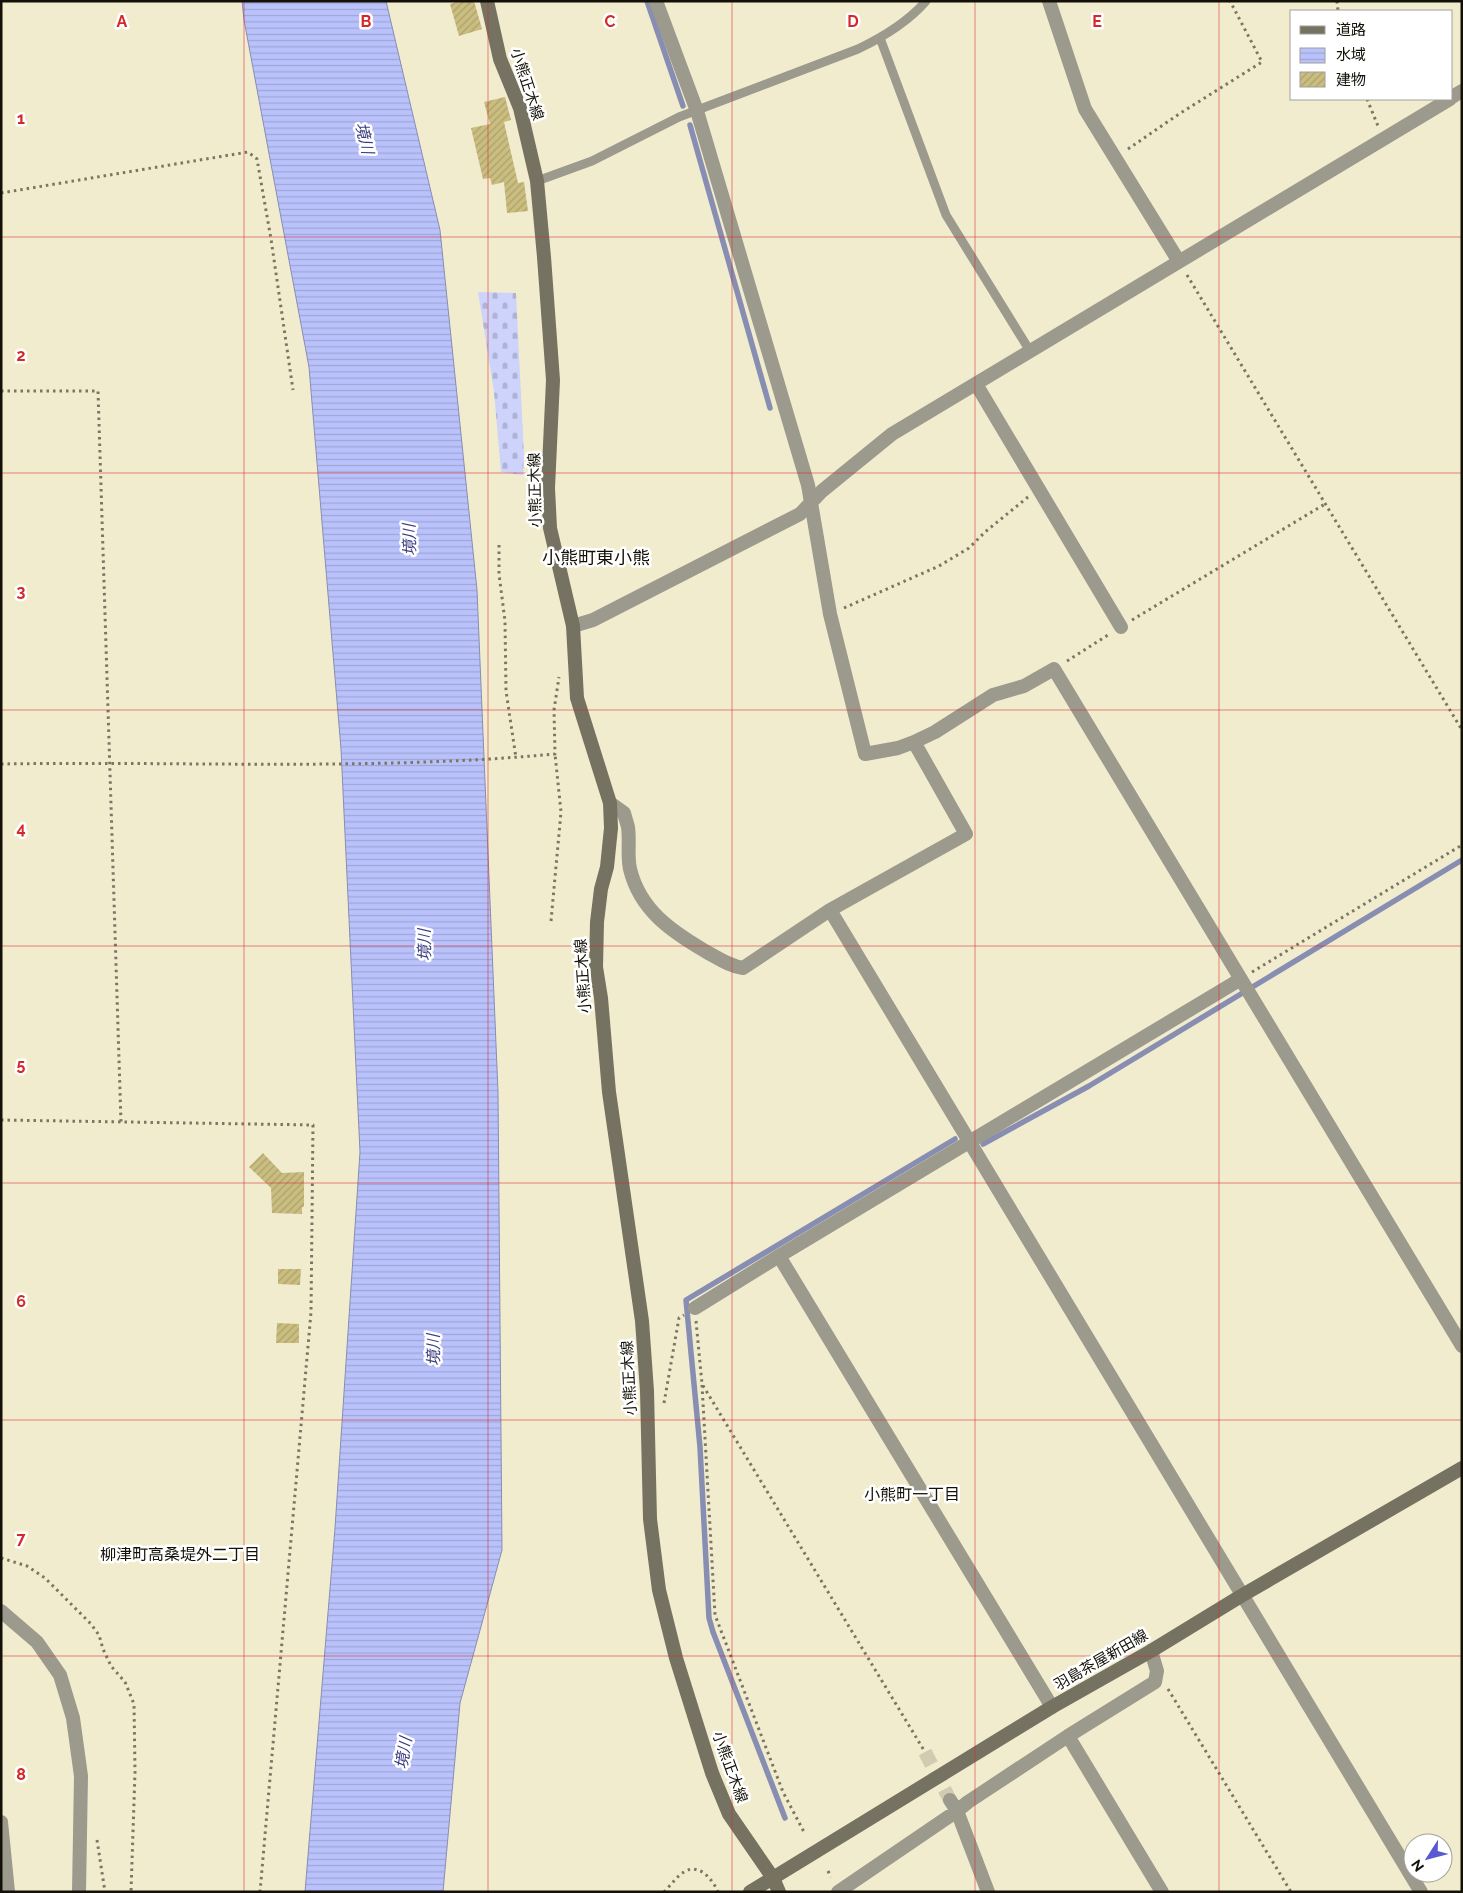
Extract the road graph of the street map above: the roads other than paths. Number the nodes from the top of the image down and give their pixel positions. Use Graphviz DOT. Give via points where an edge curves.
graph roads {
  1 [pos="487,1"];
  2 [pos="656,1"];
  3 [pos="926,1"];
  4 [pos="1049,1"];
  5 [pos="880,38"];
  6 [pos="1448,100"];
  7 [pos="696,111"];
  8 [pos="537,181"];
  9 [pos="1178,260"];
  10 [pos="1030,351"];
  11 [pos="976,384"];
  12 [pos="811,504"];
  13 [pos="573,626"];
  14 [pos="1121,627"];
  15 [pos="914,742"];
  16 [pos="610,803"];
  17 [pos="830,910"];
  18 [pos="1241,979"];
  19 [pos="969,1143"];
  20 [pos="779,1256"];
  21 [pos="695,1308"];
  22 [pos="1462,1346"];
  23 [pos="1462,1468"];
  24 [pos="1241,1596"];
  25 [pos="1,1611"];
  26 [pos="1151,1651"];
  27 [pos="1052,1707"];
  28 [pos="1068,1736"];
  29 [pos="954,1805"];
  30 [pos="1,1822"];
  31 [pos="772,1878"];
  32 [pos="8,1892"];
  33 [pos="78,1892"];
  34 [pos="750,1892"];
  35 [pos="779,1892"];
  36 [pos="838,1892"];
  37 [pos="988,1892"];
  38 [pos="1162,1892"];
  39 [pos="1421,1892"];
  1 -- 8 [label="main road, 小熊正木線" via="500,59 520,108"];
  2 -- 7 [label="street"];
  3 -- 5 [label="lane"];
  4 -- 9 [label="street" via="1085,109"];
  5 -- 7 [label="lane"];
  5 -- 10 [label="lane" via="946,215"];
  6 -- 9 [label="street"];
  7 -- 8 [label="lane" via="592,161"];
  7 -- 12 [label="street"];
  8 -- 13 [label="main road, 小熊正木線" via="552,380 548,488 550,528"];
  9 -- 10 [label="street"];
  10 -- 11 [label="street"];
  11 -- 12 [label="street" via="892,434 822,491"];
  11 -- 14 [label="street"];
  12 -- 13 [label="street" via="800,514 691,570 593,620"];
  12 -- 15 [label="street" via="830,614 865,754"];
  13 -- 16 [label="main road, 小熊正木線" via="577,698"];
  15 -- 17 [label="street" via="966,834"];
  15 -- 18 [label="street" via="993,695 1024,686 1054,669"];
  16 -- 17 [label="street" via="624,813 628,828 628,857 639,895 661,922 732,966 743,968"];
  16 -- 31 [label="main road, 小熊正木線" via="612,828 597,922 596,967 609,1092 642,1321 650,1519 659,1590 676,1658 712,1773 729,1814"];
  17 -- 19 [label="street"];
  18 -- 19 [label="street"];
  18 -- 22 [label="street"];
  19 -- 20 [label="street"];
  19 -- 24 [label="street"];
  20 -- 21 [label="street"];
  20 -- 27 [label="street"];
  23 -- 24 [label="main road, 羽島茶屋新田線"];
  24 -- 26 [label="main road, 羽島茶屋新田線"];
  24 -- 39 [label="street"];
  25 -- 33 [label="street" via="37,1642 60,1675 70,1709 81,1776"];
  26 -- 27 [label="main road, 羽島茶屋新田線"];
  26 -- 28 [label="street" via="1157,1671 1155,1682"];
  27 -- 31 [label="main road, 羽島茶屋新田線"];
  28 -- 29 [label="street" via="968,1802"];
  28 -- 38 [label="street"];
  29 -- 36 [label="street"];
  29 -- 37 [label="street"];
  30 -- 32 [label="street"];
  31 -- 34 [label="main road, 羽島茶屋新田線"];
  31 -- 35 [label="main road"];
}
